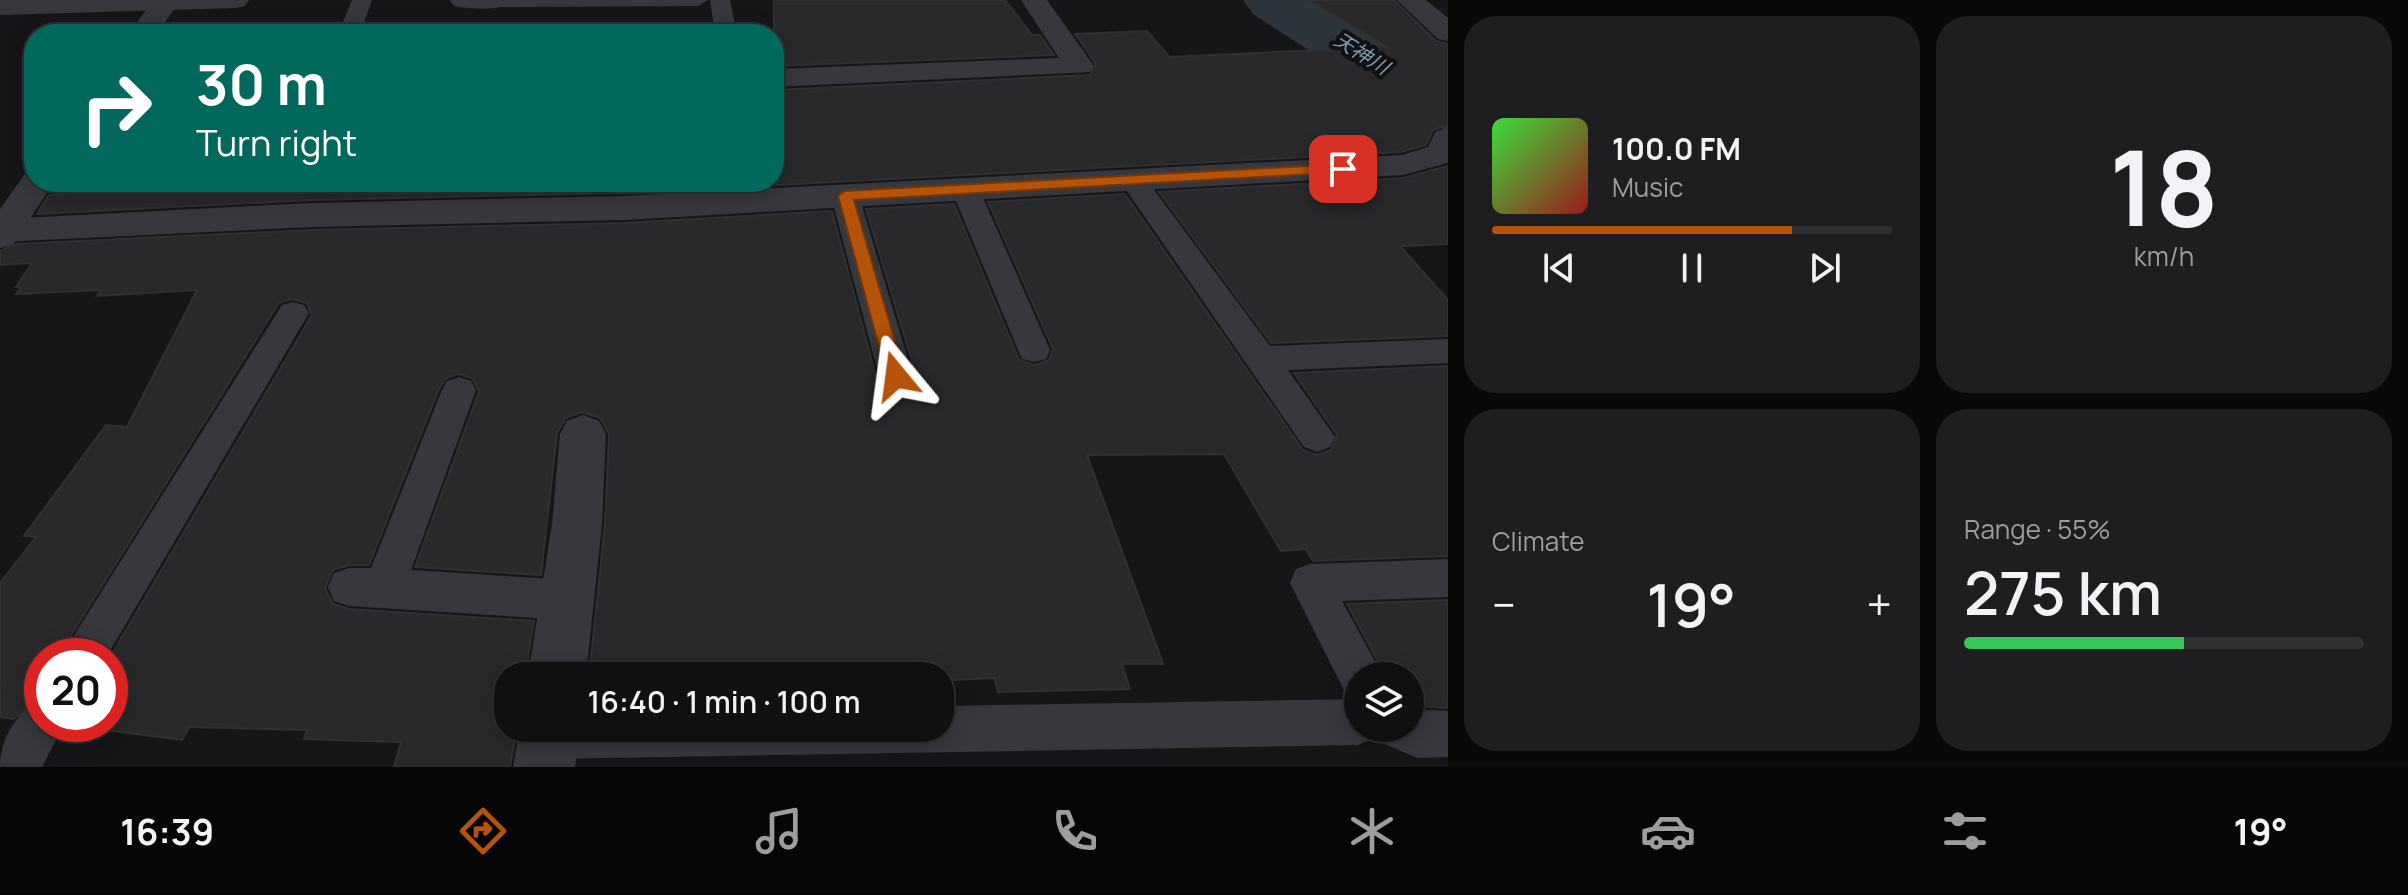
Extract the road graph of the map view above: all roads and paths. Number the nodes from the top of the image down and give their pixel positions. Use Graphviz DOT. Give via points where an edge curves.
graph roads {
  1 [pos="167,0"];
  2 [pos="236,0"];
  3 [pos="362,0"];
  4 [pos="463,0"];
  5 [pos="698,0"];
  6 [pos="720,0"];
  7 [pos="1034,0"];
  8 [pos="1410,0"];
  9 [pos="491,1"];
  10 [pos="665,1"];
  11 [pos="0,7"];
  12 [pos="150,24"];
  13 [pos="353,24"];
  14 [pos="724,24"];
  15 [pos="1448,33"];
  16 [pos="784,78"];
  17 [pos="1446,150"];
  18 [pos="1133,181"];
  19 [pos="966,191"];
  20 [pos="845,196"];
  21 [pos="12,213"];
  22 [pos="293,313"];
  23 [pos="1034,350"];
  24 [pos="1448,351"];
  25 [pos="1261,359"];
  26 [pos="896,376"];
  27 [pos="459,390"];
  28 [pos="583,434"];
  29 [pos="1317,437"];
  30 [pos="1448,578"];
  31 [pos="567,600"];
  32 [pos="94,638"];
  33 [pos="559,662"];
  34 [pos="1353,662"];
  35 [pos="1344,722"];
  36 [pos="1448,734"];
  37 [pos="1424,735"];
  38 [pos="30,742"];
  39 [pos="548,744"];
  40 [pos="15,767"];
  1 -- 2 [label="street"];
  1 -- 11 [label="street"];
  1 -- 12 [label="street"];
  3 -- 13 [label="lane"];
  4 -- 9 [label="street"];
  5 -- 10 [label="lane"];
  6 -- 14 [label="lane"];
  7 -- 16 [label="street" via="1079,66"];
  8 -- 15 [label="street"];
  9 -- 10 [label="lane" via="587,10"];
  17 -- 18 [label="street" via="1403,165"];
  18 -- 19 [label="street"];
  18 -- 25 [label="lane"];
  19 -- 20 [label="street"];
  19 -- 23 [label="lane"];
  20 -- 21 [label="street" via="624,208 311,215"];
  20 -- 26 [label="lane"];
  22 -- 32 [label="lane"];
  24 -- 25 [label="lane"];
  25 -- 29 [label="lane"];
  27 -- 31 [label="lane" via="367,587"];
  28 -- 31 [label="street"];
  30 -- 34 [label="lane" via="1310,583"];
  31 -- 33 [label="street"];
  35 -- 39 [label="lane"];
  36 -- 37 [label="lane"];
  38 -- 40 [label="lane"];
}
